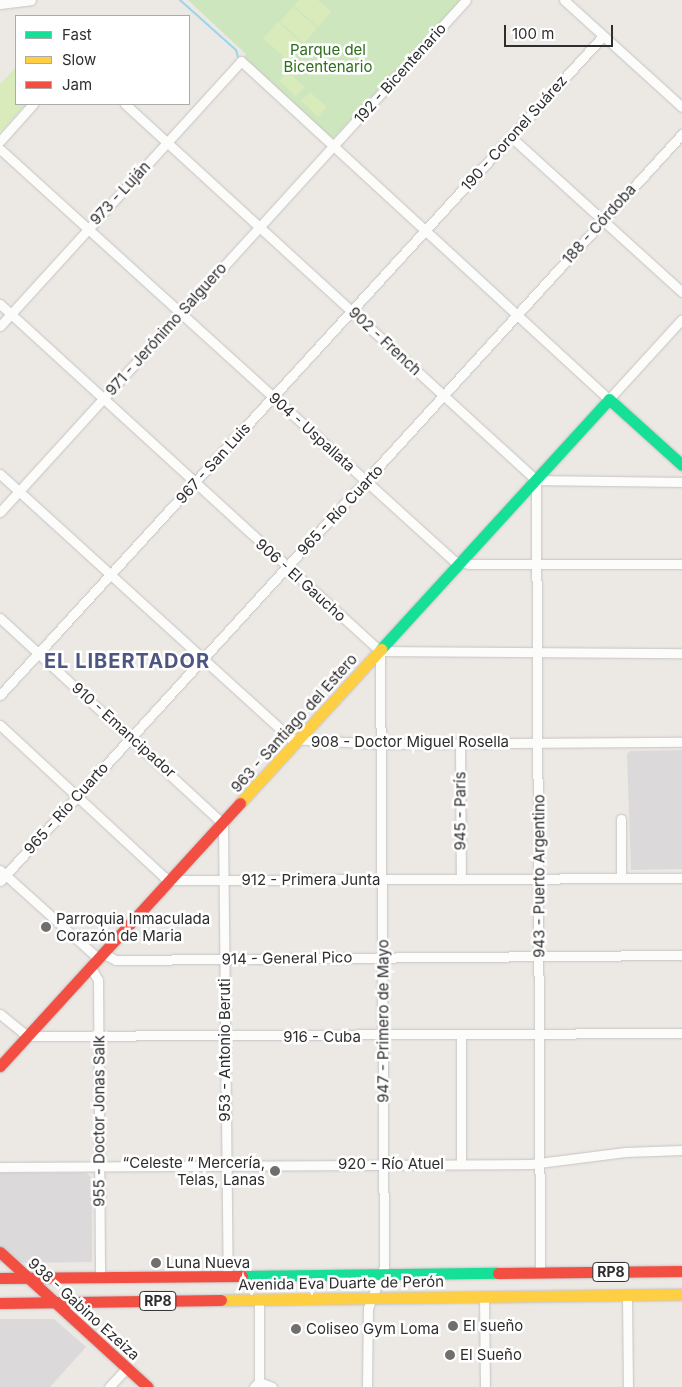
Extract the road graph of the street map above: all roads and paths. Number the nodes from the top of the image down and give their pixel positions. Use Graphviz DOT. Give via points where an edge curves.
graph roads {
  1 [pos="31,0"];
  2 [pos="466,0"];
  3 [pos="564,0"];
  4 [pos="0,4"];
  5 [pos="603,36"];
  6 [pos="32,105"];
  7 [pos="126,105"];
  8 [pos="682,107"];
  9 [pos="682,134"];
  10 [pos="511,137"];
  11 [pos="0,141"];
  12 [pos="167,142"];
  13 [pos="333,146"];
  14 [pos="0,149"];
  15 [pos="603,219"];
  16 [pos="259,226"];
  17 [pos="88,228"];
  18 [pos="426,230"];
  19 [pos="682,292"];
  20 [pos="0,304"];
  21 [pos="353,311"];
  22 [pos="180,313"];
  23 [pos="11,314"];
  24 [pos="518,314"];
  25 [pos="682,319"];
  26 [pos="0,326"];
  27 [pos="443,396"];
  28 [pos="272,397"];
  29 [pos="103,398"];
  30 [pos="609,399"];
  31 [pos="682,464"];
  32 [pos="0,474"];
  33 [pos="536,480"];
  34 [pos="367,481"];
  35 [pos="194,482"];
  36 [pos="682,482"];
  37 [pos="19,491"];
  38 [pos="0,512"];
  39 [pos="460,564"];
  40 [pos="682,564"];
  41 [pos="537,565"];
  42 [pos="287,567"];
  43 [pos="110,576"];
  44 [pos="0,618"];
  45 [pos="380,651"];
  46 [pos="38,653"];
  47 [pos="682,653"];
  48 [pos="537,654"];
  49 [pos="203,659"];
  50 [pos="0,695"];
  51 [pos="0,726"];
  52 [pos="132,736"];
  53 [pos="297,741"];
  54 [pos="538,742"];
  55 [pos="682,742"];
  56 [pos="381,744"];
  57 [pos="460,744"];
  58 [pos="78,796"];
  59 [pos="621,819"];
  60 [pos="223,824"];
  61 [pos="2,876"];
  62 [pos="539,878"];
  63 [pos="621,878"];
  64 [pos="682,878"];
  65 [pos="461,879"];
  66 [pos="171,880"];
  67 [pos="224,880"];
  68 [pos="382,880"];
  69 [pos="682,955"];
  70 [pos="102,956"];
  71 [pos="383,957"];
  72 [pos="539,957"];
  73 [pos="225,959"];
  74 [pos="90,968"];
  75 [pos="0,1014"];
  76 [pos="682,1033"];
  77 [pos="540,1035"];
  78 [pos="27,1036"];
  79 [pos="383,1036"];
  80 [pos="461,1036"];
  81 [pos="226,1037"];
  82 [pos="98,1038"];
  83 [pos="0,1066"];
  84 [pos="682,1150"];
  85 [pos="540,1163"];
  86 [pos="384,1164"];
  87 [pos="461,1164"];
  88 [pos="226,1165"];
  89 [pos="99,1166"];
  90 [pos="0,1167"];
  91 [pos="0,1252"];
  92 [pos="682,1271"];
  93 [pos="540,1273"];
  94 [pos="100,1276"];
  95 [pos="382,1276"];
  96 [pos="228,1277"];
  97 [pos="0,1278"];
  98 [pos="27,1278"];
  99 [pos="682,1294"];
  100 [pos="627,1295"];
  101 [pos="484,1296"];
  102 [pos="370,1298"];
  103 [pos="260,1300"];
  104 [pos="0,1303"];
  105 [pos="56,1303"];
  106 [pos="127,1368"];
  107 [pos="256,1384"];
  108 [pos="109,1387"];
  109 [pos="148,1387"];
  110 [pos="272,1387"];
  111 [pos="367,1387"];
  112 [pos="485,1387"];
  113 [pos="628,1387"];
  1 -- 4 [label="street"];
  2 -- 13 [label="street, 192 - Bicentenario"];
  3 -- 5 [label="street"];
  5 -- 8 [label="street"];
  5 -- 10 [label="street, 190 - Coronel Suárez"];
  6 -- 11 [label="street"];
  7 -- 12 [label="street, 902 - French"];
  9 -- 15 [label="street, 188 - Córdoba"];
  10 -- 15 [label="street"];
  10 -- 18 [label="street, 190 - Coronel Suárez"];
  12 -- 13 [label="street, 973 - Luján" via="241,61"];
  12 -- 16 [label="street, 902 - French"];
  12 -- 17 [label="street, 973 - Luján"];
  13 -- 16 [label="street, 971 - Jerónimo Salguero"];
  13 -- 18 [label="street"];
  14 -- 17 [label="street, 904 - Uspallata"];
  15 -- 19 [label="street"];
  15 -- 24 [label="street, 188 - Córdoba"];
  16 -- 21 [label="street, 902 - French"];
  16 -- 22 [label="street, 971 - Jerónimo Salguero"];
  17 -- 22 [label="street, 904 - Uspallata"];
  17 -- 23 [label="street, 973 - Luján"];
  18 -- 21 [label="street, 967 - San Luis"];
  18 -- 24 [label="street"];
  20 -- 23 [label="street, 906 - El Gaucho"];
  21 -- 27 [label="street, 902 - French"];
  21 -- 28 [label="street, 967 - San Luis"];
  22 -- 28 [label="street, 904 - Uspallata"];
  22 -- 29 [label="street, 971 - Jerónimo Salguero"];
  23 -- 26 [label="street, 973 - Luján"];
  23 -- 29 [label="street, 906 - El Gaucho"];
  24 -- 27 [label="street, 965 - Río Cuarto"];
  24 -- 30 [label="street"];
  25 -- 30 [label="street"];
  27 -- 33 [label="street, 902 - French"];
  27 -- 34 [label="street, 965 - Río Cuarto"];
  28 -- 34 [label="street, 904 - Uspallata"];
  28 -- 35 [label="street, 967 - San Luis"];
  29 -- 35 [label="street, 906 - El Gaucho"];
  29 -- 37 [label="street, 971 - Jerónimo Salguero"];
  30 -- 31 [label="main road"];
  30 -- 33 [label="main road, 963 - Santiago del Estero"];
  32 -- 37 [label="street, 908 - Doctor Miguel Rosella"];
  33 -- 36 [label="street"];
  33 -- 39 [label="main road, 963 - Santiago del Estero"];
  33 -- 41 [label="street, 943 - Puerto Argentino"];
  34 -- 39 [label="street, 904 - Uspallata" via="450,559"];
  34 -- 42 [label="street, 965 - Río Cuarto"];
  35 -- 42 [label="street, 906 - El Gaucho"];
  35 -- 43 [label="street, 967 - San Luis"];
  37 -- 38 [label="street, 971 - Jerónimo Salguero"];
  37 -- 43 [label="street, 908 - Doctor Miguel Rosella"];
  39 -- 41 [label="street"];
  39 -- 45 [label="main road, 963 - Santiago del Estero"];
  40 -- 41 [label="street"];
  41 -- 48 [label="street, 943 - Puerto Argentino"];
  42 -- 45 [label="street, 906 - El Gaucho"];
  42 -- 49 [label="street, 965 - Río Cuarto"];
  43 -- 46 [label="street, 967 - San Luis"];
  43 -- 49 [label="street, 908 - Doctor Miguel Rosella"];
  44 -- 46 [label="street, 910 - Emancipador"];
  45 -- 48 [label="street"];
  45 -- 53 [label="main road, 963 - Santiago del Estero"];
  45 -- 56 [label="street, 947 - Primero de Mayo"];
  46 -- 50 [label="street, 967 - San Luis"];
  46 -- 52 [label="street, 910 - Emancipador"];
  47 -- 48 [label="street"];
  48 -- 54 [label="street, 943 - Puerto Argentino"];
  49 -- 52 [label="street, 965 - Río Cuarto"];
  49 -- 53 [label="street, 908 - Doctor Miguel Rosella"];
  51 -- 58 [label="street"];
  52 -- 58 [label="street, 965 - Río Cuarto"];
  52 -- 60 [label="street, 910 - Emancipador"];
  53 -- 56 [label="street, 908 - Doctor Miguel Rosella"];
  53 -- 60 [label="main road, 963 - Santiago del Estero"];
  54 -- 55 [label="street, 908 - Doctor Miguel Rosella"];
  54 -- 57 [label="street, 908 - Doctor Miguel Rosella"];
  54 -- 62 [label="street, 943 - Puerto Argentino"];
  56 -- 57 [label="street, 908 - Doctor Miguel Rosella"];
  56 -- 68 [label="street, 947 - Primero de Mayo"];
  57 -- 65 [label="street, 945 - París"];
  58 -- 61 [label="street, 965 - Río Cuarto"];
  58 -- 66 [label="street"];
  59 -- 63 [label="street"];
  60 -- 66 [label="main road, 963 - Santiago del Estero"];
  60 -- 67 [label="street, 953 - Antonio Beruti"];
  61 -- 70 [label="street, 914 - General Pico"];
  62 -- 63 [label="street, 912 - Primera Junta"];
  62 -- 65 [label="street, 912 - Primera Junta"];
  62 -- 72 [label="street, 943 - Puerto Argentino"];
  63 -- 64 [label="street, 912 - Primera Junta"];
  65 -- 68 [label="street, 912 - Primera Junta"];
  66 -- 67 [label="street, 912 - Primera Junta"];
  66 -- 70 [label="main road, 963 - Santiago del Estero"];
  67 -- 68 [label="street, 912 - Primera Junta"];
  67 -- 73 [label="street, 953 - Antonio Beruti"];
  68 -- 71 [label="street, 947 - Primero de Mayo"];
  69 -- 72 [label="street, 914 - General Pico"];
  70 -- 73 [label="street, 914 - General Pico" via="116,960"];
  70 -- 74 [label="main road, 963 - Santiago del Estero"];
  71 -- 72 [label="street, 914 - General Pico"];
  71 -- 73 [label="street, 914 - General Pico"];
  71 -- 79 [label="street, 947 - Primero de Mayo"];
  72 -- 77 [label="street, 943 - Puerto Argentino"];
  73 -- 81 [label="street, 953 - Antonio Beruti"];
  74 -- 78 [label="main road, 963 - Santiago del Estero"];
  74 -- 82 [label="street, 955 - Doctor Jonas Salk" via="98,980"];
  75 -- 78 [label="street"];
  76 -- 77 [label="street, 916 - Cuba"];
  77 -- 80 [label="street, 916 - Cuba"];
  77 -- 85 [label="street, 943 - Puerto Argentino"];
  78 -- 82 [label="street, 916 - Cuba"];
  78 -- 83 [label="main road, 963 - Santiago del Estero"];
  79 -- 80 [label="street, 916 - Cuba"];
  79 -- 81 [label="street, 916 - Cuba"];
  79 -- 86 [label="street, 947 - Primero de Mayo"];
  80 -- 87 [label="street"];
  81 -- 82 [label="street, 916 - Cuba"];
  81 -- 88 [label="street, 953 - Antonio Beruti"];
  82 -- 89 [label="street, 955 - Doctor Jonas Salk"];
  84 -- 85 [label="street, 920 - Río Atuel" via="625,1152"];
  85 -- 87 [label="street, 920 - Río Atuel"];
  85 -- 93 [label="street, 943 - Puerto Argentino"];
  86 -- 87 [label="street, 920 - Río Atuel"];
  86 -- 88 [label="street, 920 - Río Atuel"];
  86 -- 95 [label="street, 947 - Primero de Mayo"];
  88 -- 89 [label="street, 920 - Río Atuel"];
  88 -- 96 [label="street, 953 - Antonio Beruti"];
  89 -- 90 [label="street, 920 - Río Atuel"];
  89 -- 94 [label="street, 955 - Doctor Jonas Salk"];
  91 -- 98 [label="main road, 938 - Gabino Ezeiza"];
  92 -- 93 [label="main road, Avenida Eva Duarte de Perón / RP8"];
  93 -- 95 [label="main road, Avenida Eva Duarte de Perón / RP8"];
  94 -- 96 [label="main road, Avenida Eva Duarte de Perón / RP8"];
  94 -- 98 [label="main road, Avenida Eva Duarte de Perón / RP8"];
  95 -- 96 [label="main road, Avenida Eva Duarte de Perón / RP8"];
  95 -- 102 [label="street, 947 - Primero de Mayo"];
  97 -- 98 [label="main road, Avenida Eva Duarte de Perón / RP8"];
  98 -- 105 [label="main road, 938 - Gabino Ezeiza"];
  99 -- 100 [label="main road, Avenida Eva Duarte de Perón / RP8"];
  100 -- 101 [label="main road, Avenida Eva Duarte de Perón / RP8"];
  100 -- 113 [label="street"];
  101 -- 102 [label="main road, Avenida Eva Duarte de Perón / RP8"];
  101 -- 112 [label="street"];
  102 -- 103 [label="main road, Avenida Eva Duarte de Perón / RP8"];
  102 -- 111 [label="street, 947 - Primero de Mayo"];
  103 -- 105 [label="main road, Avenida Eva Duarte de Perón / RP8"];
  103 -- 107 [label="street"];
  104 -- 105 [label="main road, Avenida Eva Duarte de Perón / RP8"];
  105 -- 106 [label="main road, 938 - Gabino Ezeiza"];
  106 -- 108 [label="street"];
  106 -- 109 [label="main road, 938 - Gabino Ezeiza"];
  107 -- 110 [label="street"];
}
